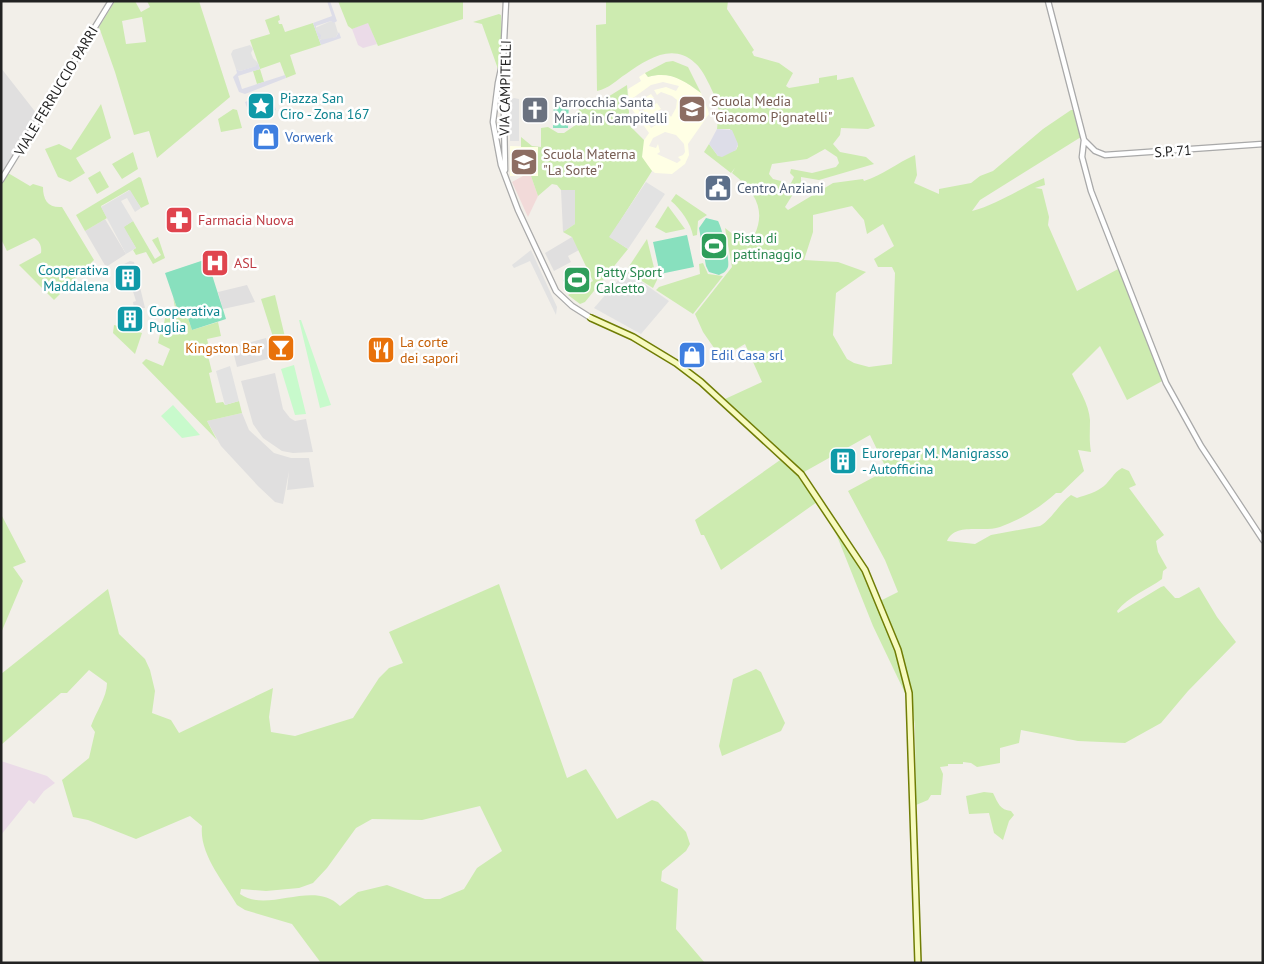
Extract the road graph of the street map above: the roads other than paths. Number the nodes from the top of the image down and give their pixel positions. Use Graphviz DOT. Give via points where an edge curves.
graph roads {
  1 [pos="111,1"];
  2 [pos="506,1"];
  3 [pos="1048,1"];
  4 [pos="504,60"];
  5 [pos="1086,141"];
  6 [pos="1263,144"];
  7 [pos="505,174"];
  8 [pos="1,180"];
  9 [pos="591,318"];
  10 [pos="1263,540"];
  11 [pos="919,962"];
  1 -- 8 [label="street, VIALE FERRUCCIO PARRI"];
  2 -- 4 [label="street, VIA CAMPITELLI"];
  3 -- 5 [label="street"];
  4 -- 7 [label="street, VIA CAMPITELLI"];
  4 -- 7 [label="street" via="493,122"];
  5 -- 6 [label="street, S.P. 71" via="1095,151 1105,155"];
  5 -- 10 [label="street" via="1082,157 1092,191 1166,383 1201,446"];
  7 -- 9 [label="street" via="556,291"];
  9 -- 11 [label="main road" via="662,354 708,389 801,474 865,570 898,650 908,693"];
}
